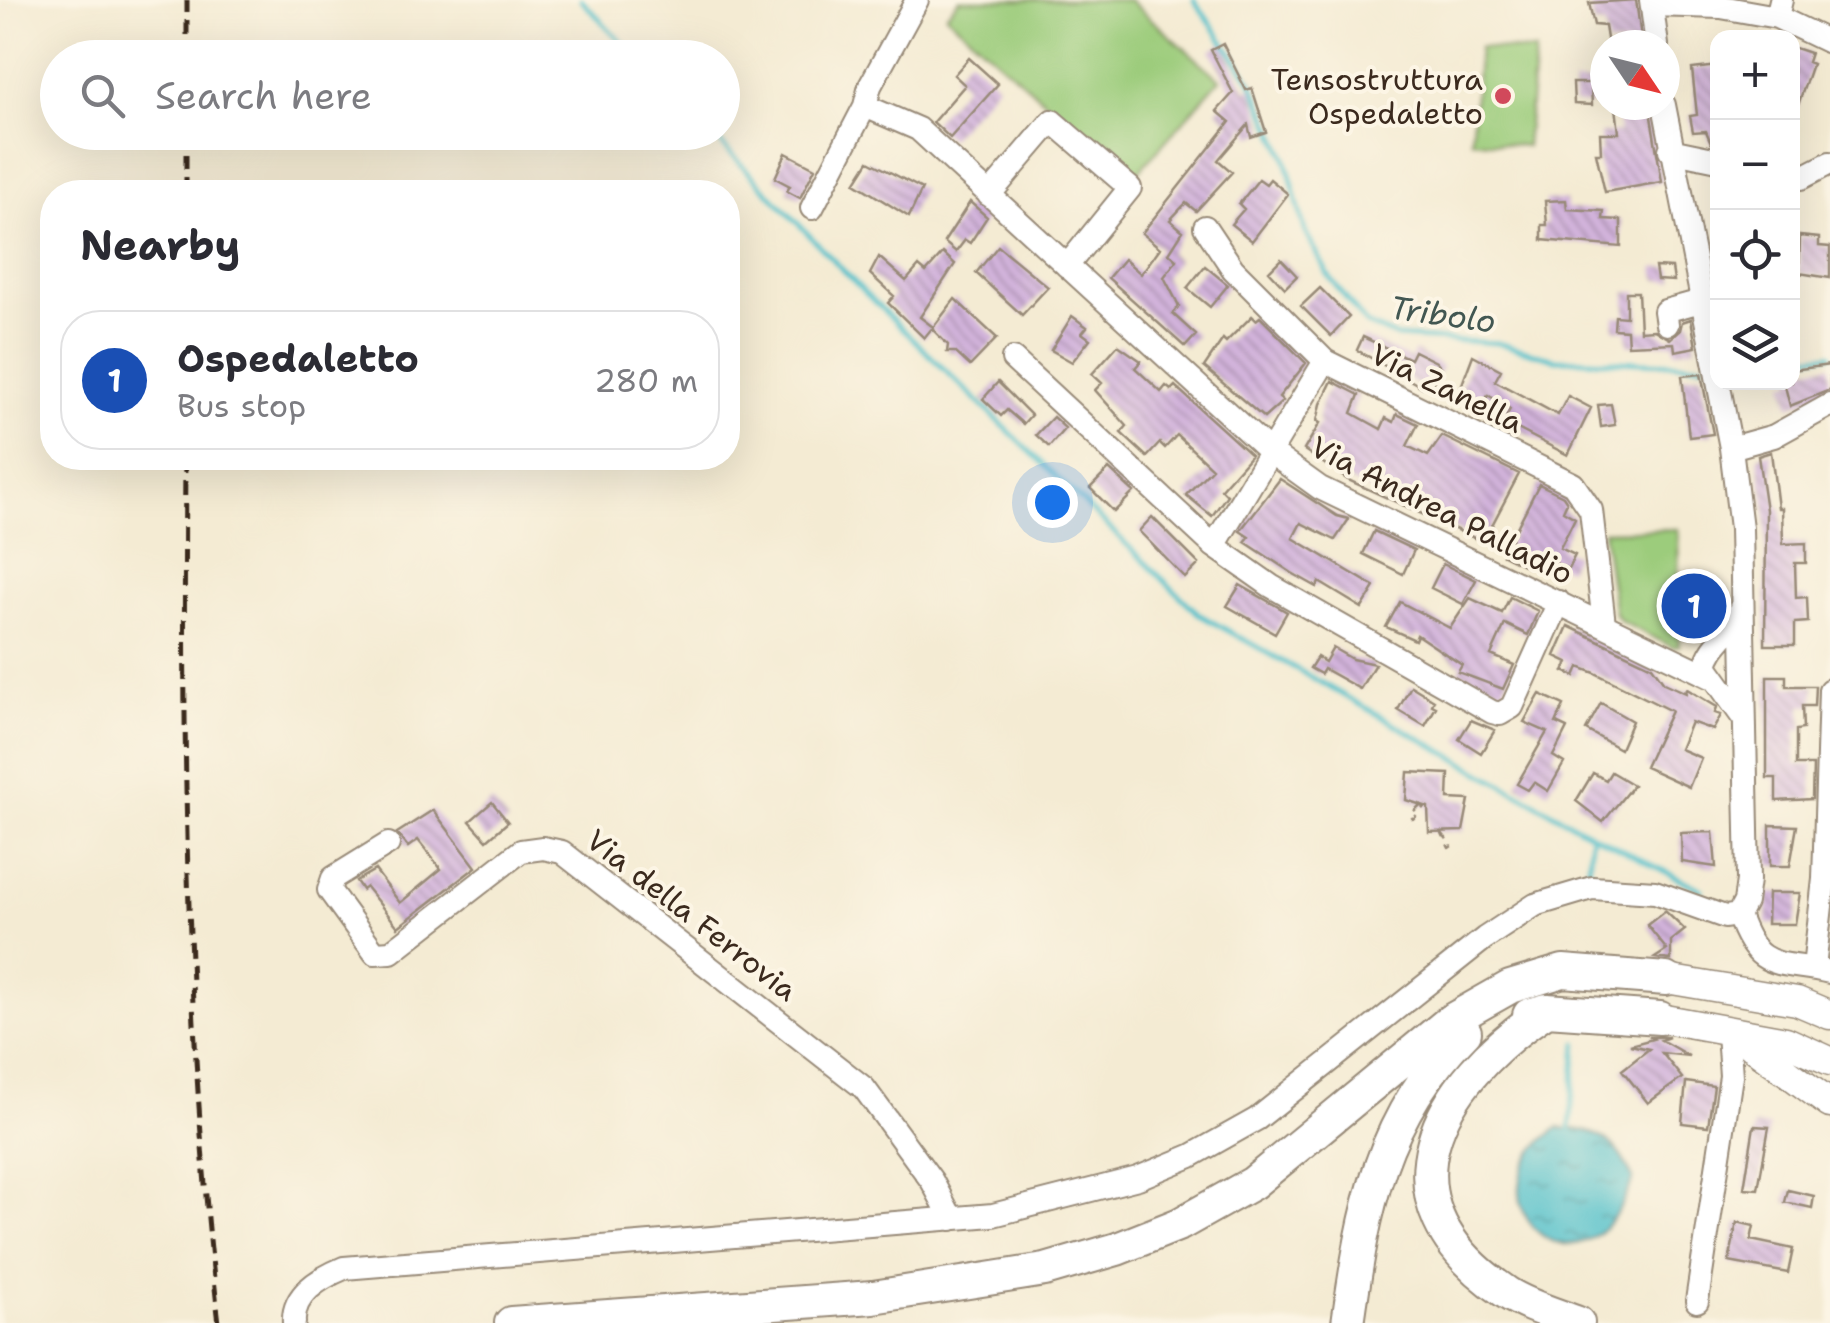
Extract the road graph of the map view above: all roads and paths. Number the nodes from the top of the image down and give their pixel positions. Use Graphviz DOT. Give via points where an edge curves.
graph roads {
  1 [pos="909,2"];
  2 [pos="1651,2"];
  3 [pos="1686,3"];
  4 [pos="1711,3"];
  5 [pos="1780,8"];
  6 [pos="1655,30"];
  7 [pos="1827,41"];
  8 [pos="865,106"];
  9 [pos="1666,120"];
  10 [pos="1670,150"];
  11 [pos="1710,158"];
  12 [pos="1830,163"];
  13 [pos="1800,178"];
  14 [pos="988,195"];
  15 [pos="812,208"];
  16 [pos="1205,227"];
  17 [pos="1067,266"];
  18 [pos="1700,300"];
  19 [pos="1658,317"];
  20 [pos="1013,359"];
  21 [pos="1326,362"];
  22 [pos="1830,405"];
  23 [pos="1731,448"];
  24 [pos="1270,452"];
  25 [pos="1214,546"];
  26 [pos="1560,602"];
  27 [pos="1742,604"];
  28 [pos="1604,624"];
  29 [pos="1714,650"];
  30 [pos="1676,658"];
  31 [pos="1742,664"];
  32 [pos="1714,679"];
  33 [pos="1830,690"];
  34 [pos="1746,722"];
  35 [pos="388,844"];
  36 [pos="1827,880"];
  37 [pos="1738,914"];
  38 [pos="1822,970"];
  39 [pos="1666,979"];
  40 [pos="1510,987"];
  41 [pos="1768,996"];
  42 [pos="1547,1010"];
  43 [pos="1830,1014"];
  44 [pos="1660,1018"];
  45 [pos="1731,1033"];
  46 [pos="1830,1058"];
  47 [pos="1410,1102"];
  48 [pos="1830,1104"];
  49 [pos="952,1219"];
  50 [pos="1696,1301"];
  51 [pos="294,1323"];
  52 [pos="510,1323"];
  53 [pos="1348,1323"];
  54 [pos="1578,1323"];
  1 -- 8 [label="street"];
  2 -- 3 [label="street"];
  2 -- 6 [label="street"];
  3 -- 4 [label="street"];
  4 -- 5 [label="street"];
  5 -- 7 [label="street"];
  8 -- 14 [label="street, Via Andrea Palladio" via="918,129"];
  8 -- 15 [label="street"];
  9 -- 10 [label="street"];
  10 -- 11 [label="street"];
  10 -- 18 [label="street"];
  12 -- 13 [label="street"];
  14 -- 17 [label="street, Via Andrea Palladio"];
  14 -- 17 [label="street" via="1052,120 1130,188"];
  16 -- 21 [label="street, Via Zanella" via="1234,269"];
  17 -- 24 [label="street, Via Andrea Palladio"];
  18 -- 19 [label="street"];
  18 -- 23 [label="street"];
  20 -- 25 [label="street"];
  21 -- 24 [label="street"];
  21 -- 28 [label="street, Via Zanella" via="1574,484 1591,510"];
  22 -- 23 [label="street" via="1774,436"];
  23 -- 27 [label="street"];
  24 -- 25 [label="street"];
  24 -- 26 [label="street, Via Andrea Palladio" via="1320,488"];
  25 -- 26 [label="street" via="1271,586 1496,714 1512,707"];
  26 -- 28 [label="street, Via Andrea Palladio"];
  27 -- 29 [label="street" via="1739,619"];
  27 -- 31 [label="street"];
  28 -- 30 [label="street, Via Andrea Palladio"];
  29 -- 30 [label="street"];
  29 -- 31 [label="street" via="1730,646"];
  29 -- 32 [label="street" via="1706,666"];
  30 -- 32 [label="street, Via Andrea Palladio"];
  31 -- 32 [label="street" via="1729,682"];
  31 -- 34 [label="street"];
  32 -- 34 [label="street"];
  33 -- 36 [label="street"];
  34 -- 37 [label="street" via="1748,880"];
  35 -- 49 [label="street, Via della Ferrovia" via="333,878 329,890 375,954 391,952 521,852 562,852 864,1088"];
  36 -- 38 [label="street"];
  37 -- 38 [label="street" via="1748,945 1760,956"];
  37 -- 49 [label="street" via="1725,916 1655,892 1592,888 1535,906 1485,938 1257,1119 1191,1156 1120,1182 994,1215"];
  39 -- 40 [label="highway" via="1562,972"];
  39 -- 41 [label="main road"];
  40 -- 47 [label="highway" via="1436,1062"];
  40 -- 52 [label="highway" via="1450,1020 1253,1183 1180,1224 1117,1249 1044,1270 874,1297"];
  41 -- 43 [label="main road"];
  41 -- 46 [label="main road"];
  42 -- 44 [label="highway"];
  42 -- 47 [label="highway" via="1502,1023"];
  42 -- 54 [label="highway" via="1506,1036 1454,1092 1434,1132 1430,1170 1444,1228 1471,1262 1508,1294"];
  44 -- 45 [label="main road"];
  45 -- 46 [label="main road" via="1786,1041"];
  45 -- 48 [label="main road"];
  45 -- 50 [label="street"];
  47 -- 53 [label="highway" via="1388,1140 1367,1202"];
  49 -- 51 [label="street" via="344,1268 314,1280"];
}
